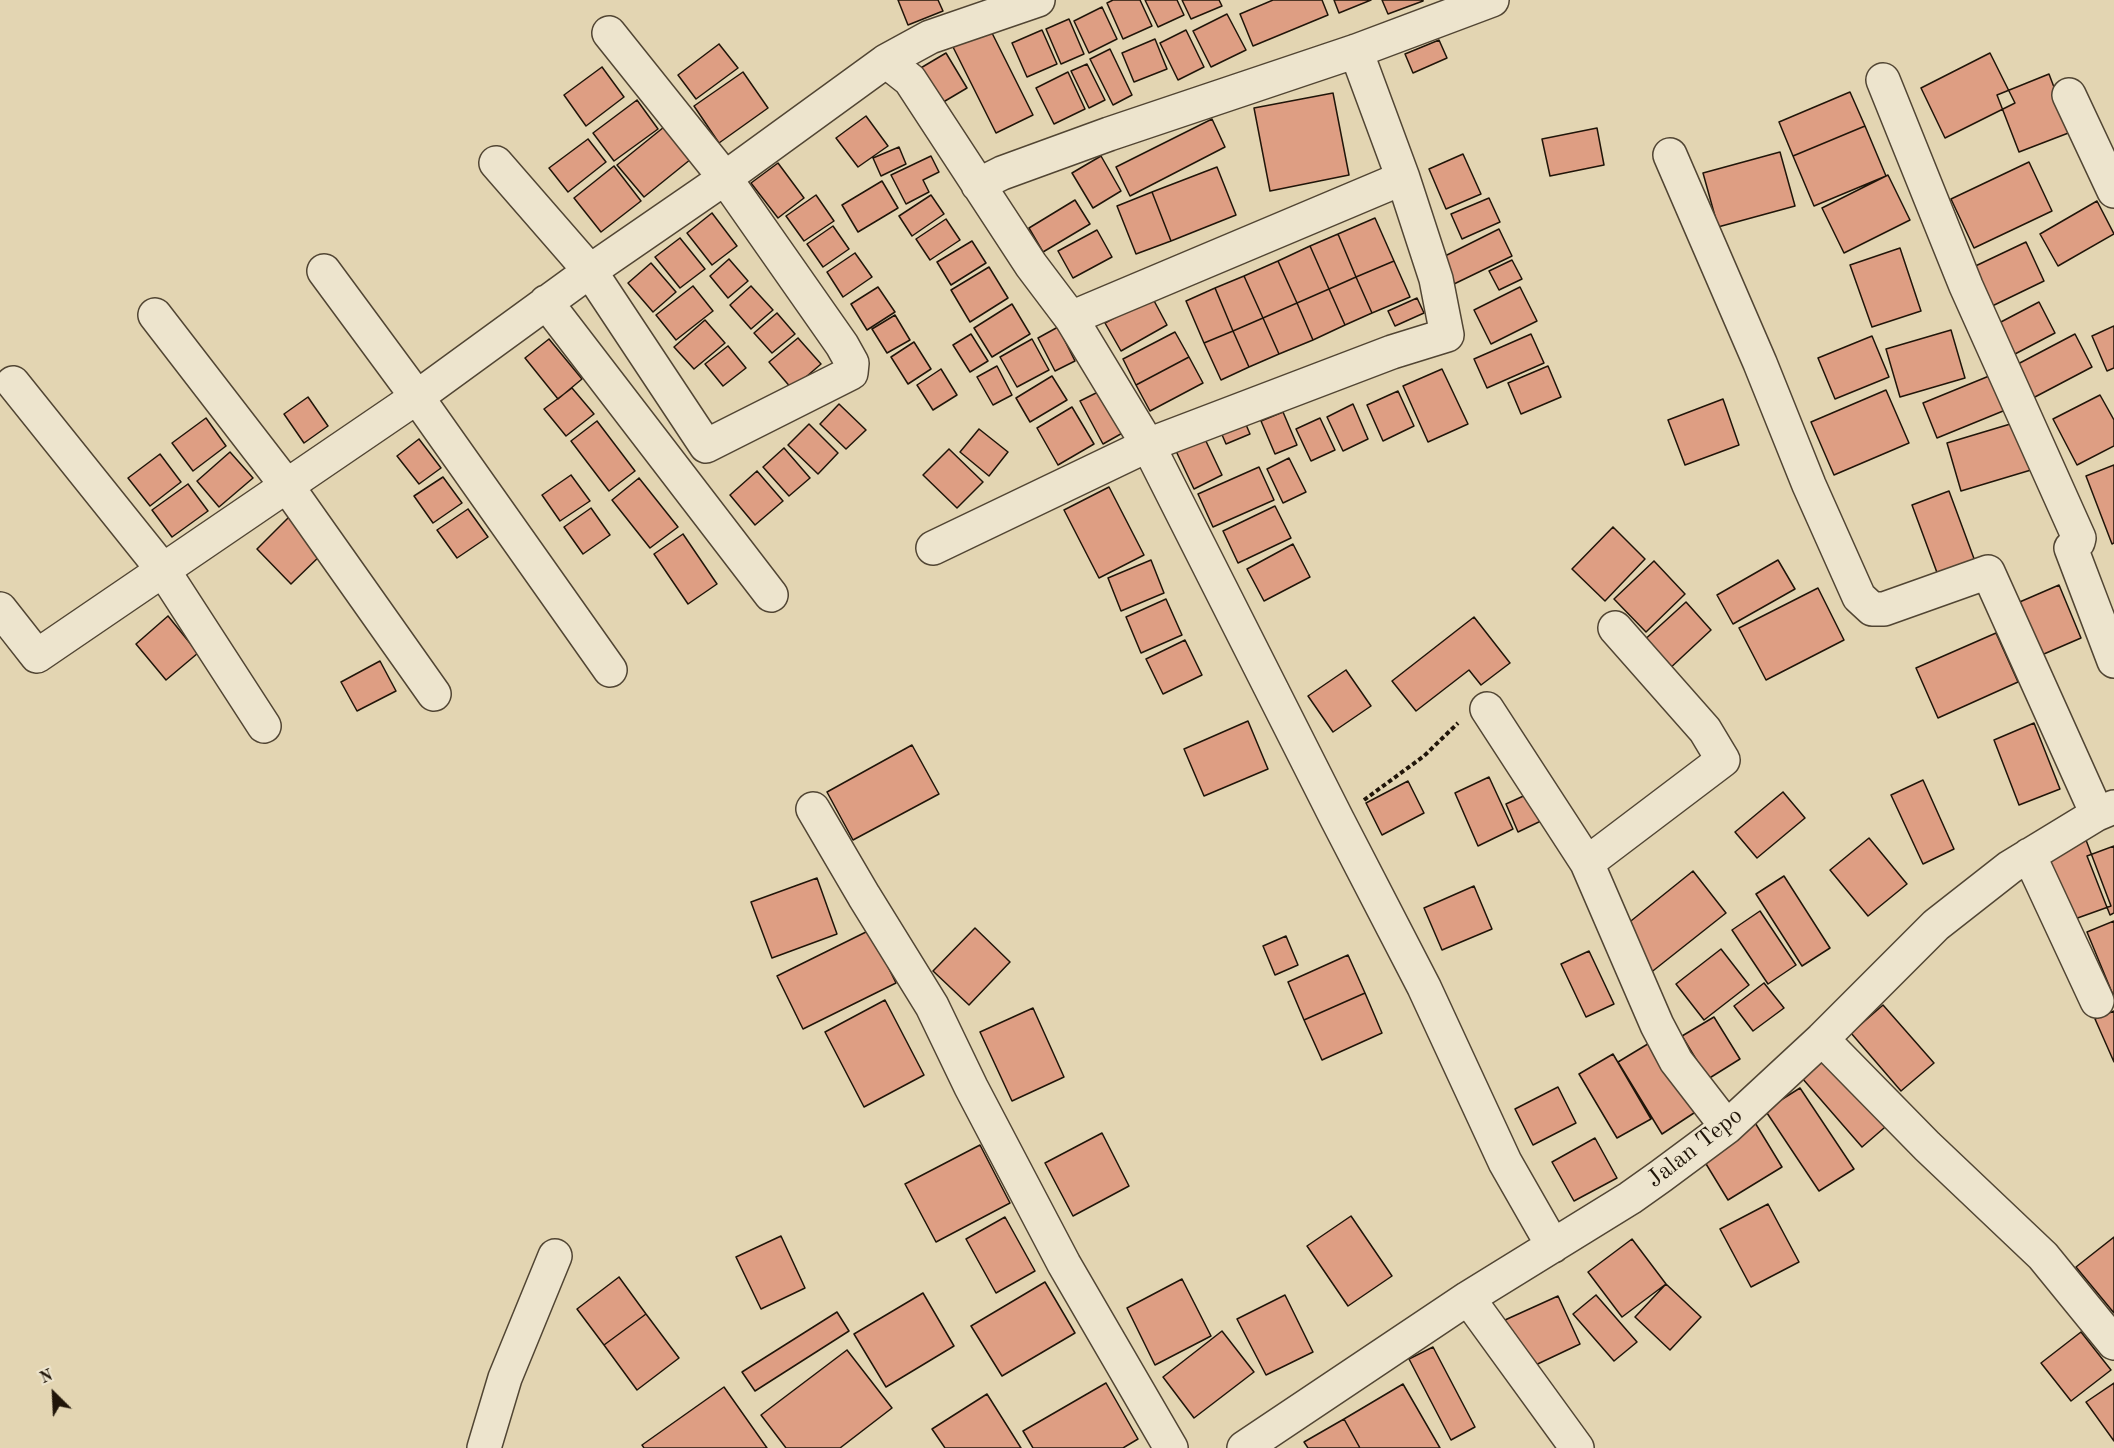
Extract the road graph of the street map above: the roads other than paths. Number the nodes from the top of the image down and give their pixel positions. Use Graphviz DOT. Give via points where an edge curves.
graph roads {
  1 [pos="1038,0"];
  2 [pos="1492,0"];
  3 [pos="609,33"];
  4 [pos="1356,51"];
  5 [pos="886,61"];
  6 [pos="1883,80"];
  7 [pos="2069,95"];
  8 [pos="1670,155"];
  9 [pos="496,163"];
  10 [pos="725,178"];
  11 [pos="1403,178"];
  12 [pos="978,185"];
  13 [pos="2114,192"];
  14 [pos="324,271"];
  15 [pos="590,271"];
  16 [pos="546,303"];
  17 [pos="155,315"];
  18 [pos="1071,318"];
  19 [pos="13,383"];
  20 [pos="417,397"];
  21 [pos="1148,445"];
  22 [pos="286,486"];
  23 [pos="933,548"];
  24 [pos="163,570"];
  25 [pos="771,595"];
  26 [pos="0,609"];
  27 [pos="1615,628"];
  28 [pos="2114,661"];
  29 [pos="610,670"];
  30 [pos="434,694"];
  31 [pos="1475,713"];
  32 [pos="264,726"];
  33 [pos="813,809"];
  34 [pos="2105,811"];
  35 [pos="2029,855"];
  36 [pos="1587,863"];
  37 [pos="2097,1001"];
  38 [pos="1822,1039"];
  39 [pos="1727,1127"];
  40 [pos="1553,1246"];
  41 [pos="555,1256"];
  42 [pos="1468,1298"];
  43 [pos="2114,1343"];
  44 [pos="484,1448"];
  45 [pos="1171,1448"];
  46 [pos="1244,1448"];
  47 [pos="1576,1448"];
  1 -- 5 [label="street" via="930,37"];
  2 -- 4 [label="street"];
  3 -- 10 [label="street"];
  4 -- 11 [label="street"];
  4 -- 12 [label="street" via="1109,134"];
  5 -- 10 [label="street"];
  5 -- 12 [label="street" via="910,80"];
  6 -- 28 [label="street" via="1966,286 2079,538 2071,548"];
  7 -- 13 [label="street"];
  8 -- 34 [label="street" via="1859,597 1872,609 1884,609 1988,573"];
  9 -- 15 [label="street"];
  10 -- 15 [label="street"];
  10 -- 15 [label="street" via="842,345 852,363 851,373 706,446"];
  11 -- 18 [label="street"];
  11 -- 21 [label="street" via="1436,279 1447,335 1392,352"];
  12 -- 18 [label="street"];
  14 -- 20 [label="street"];
  15 -- 16 [label="street"];
  16 -- 20 [label="street"];
  16 -- 25 [label="street"];
  17 -- 22 [label="street"];
  18 -- 21 [label="street"];
  19 -- 24 [label="street"];
  20 -- 22 [label="street"];
  20 -- 29 [label="street"];
  21 -- 23 [label="street"];
  21 -- 40 [label="street" via="1424,987 1505,1162"];
  22 -- 24 [label="street"];
  22 -- 30 [label="street"];
  24 -- 26 [label="street" via="37,656"];
  24 -- 32 [label="street"];
  27 -- 36 [label="street" via="1705,730 1723,760"];
  31 -- 36 [label="street"];
  33 -- 45 [label="street" via="932,1006 1064,1264"];
  34 -- 35 [label="street, Jalan Tepo"];
  35 -- 37 [label="street"];
  35 -- 38 [label="street, Jalan Tepo" via="1936,925"];
  36 -- 39 [label="street" via="1671,1052"];
  38 -- 39 [label="street, Jalan Tepo"];
  38 -- 43 [label="street" via="2043,1256"];
  39 -- 40 [label="street, Jalan Tepo" via="1630,1198"];
  40 -- 42 [label="street, Jalan Tepo"];
  41 -- 44 [label="street" via="505,1378"];
  42 -- 46 [label="street, Jalan Tepo"];
  42 -- 47 [label="street"];
}
